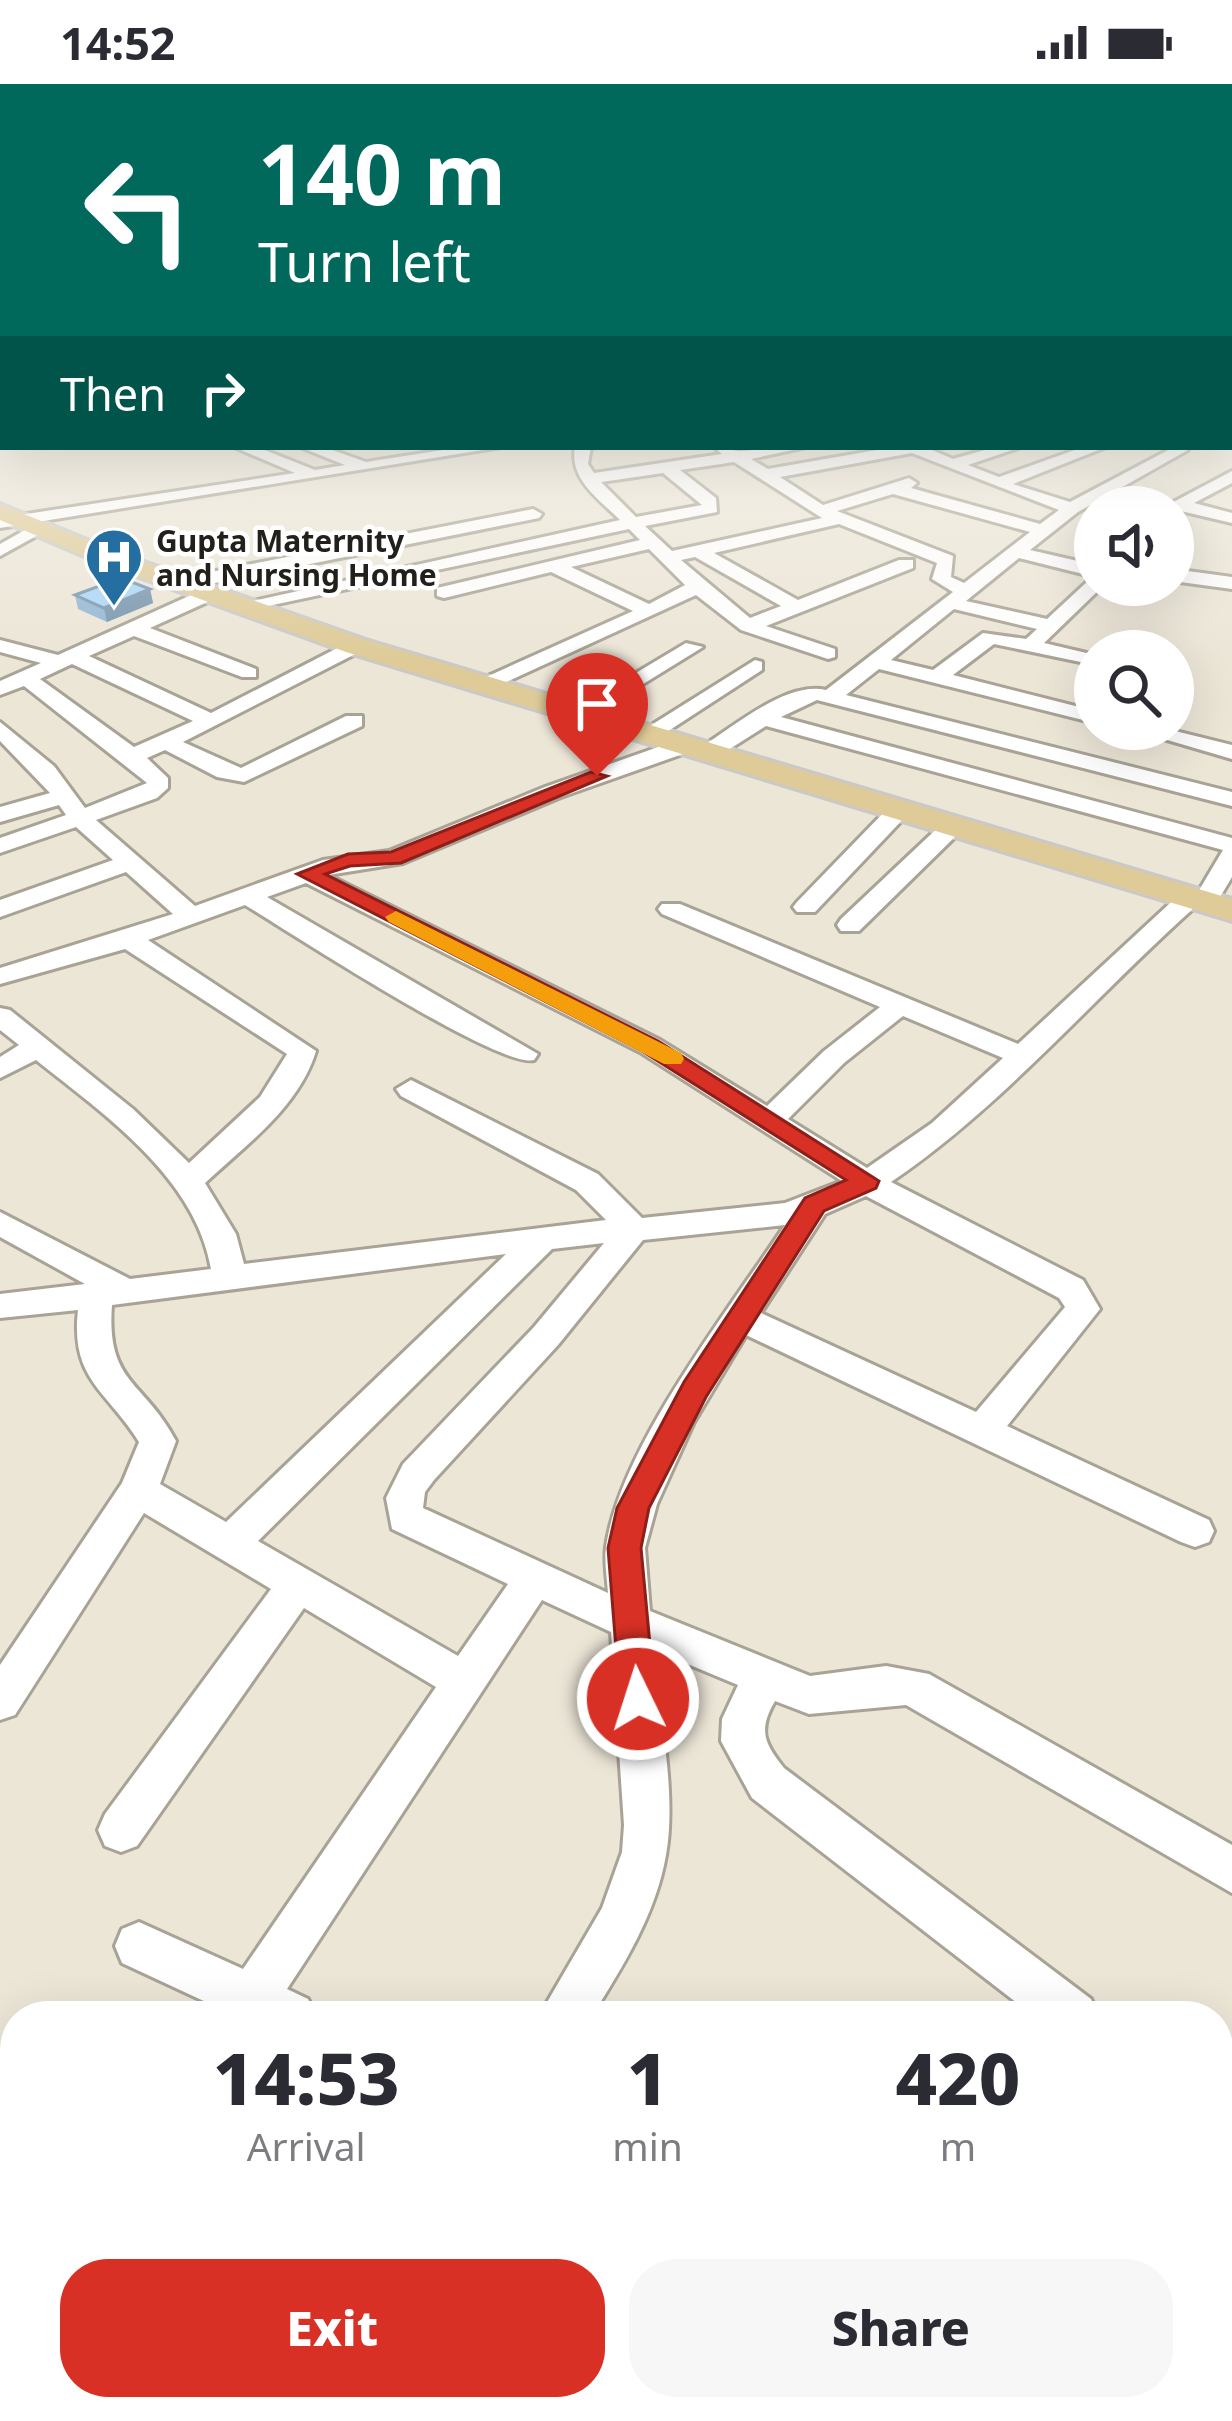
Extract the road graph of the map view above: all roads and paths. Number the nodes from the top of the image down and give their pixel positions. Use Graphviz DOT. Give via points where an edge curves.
graph roads {
  1 [pos="250,450"];
  2 [pos="317,450"];
  3 [pos="468,450"];
  4 [pos="582,450"];
  5 [pos="918,450"];
  6 [pos="994,450"];
  7 [pos="1057,450"];
  8 [pos="1090,450"];
  9 [pos="728,452"];
  10 [pos="955,456"];
  11 [pos="1075,456"];
  12 [pos="1211,463"];
  13 [pos="366,466"];
  14 [pos="666,467"];
  15 [pos="315,474"];
  16 [pos="761,475"];
  17 [pos="588,479"];
  18 [pos="999,484"];
  19 [pos="951,505"];
  20 [pos="1072,508"];
  21 [pos="1194,510"];
  22 [pos="533,514"];
  23 [pos="828,515"];
  24 [pos="1232,518"];
  25 [pos="14,521"];
  26 [pos="634,524"];
  27 [pos="1042,530"];
  28 [pos="654,542"];
  29 [pos="0,550"];
  30 [pos="699,551"];
  31 [pos="1013,551"];
  32 [pos="671,557"];
  33 [pos="906,564"];
  34 [pos="551,565"];
  35 [pos="1074,566"];
  36 [pos="943,574"];
  37 [pos="1194,578"];
  38 [pos="1232,583"];
  39 [pos="696,586"];
  40 [pos="194,590"];
  41 [pos="444,592"];
  42 [pos="955,596"];
  43 [pos="1074,605"];
  44 [pos="240,606"];
  45 [pos="799,608"];
  46 [pos="648,611"];
  47 [pos="748,626"];
  48 [pos="1051,626"];
  49 [pos="135,629"];
  50 [pos="0,646"];
  51 [pos="356,646"];
  52 [pos="693,646"];
  53 [pos="1031,646"];
  54 [pos="828,653"];
  55 [pos="1074,656"];
  56 [pos="68,660"];
  57 [pos="875,662"];
  58 [pos="755,666"];
  59 [pos="249,673"];
  60 [pos="26,678"];
  61 [pos="936,678"];
  62 [pos="484,685"];
  63 [pos="0,689"];
  64 [pos="832,696"];
  65 [pos="580,713"];
  66 [pos="1074,713"];
  67 [pos="763,719"];
  68 [pos="212,721"];
  69 [pos="354,721"];
  70 [pos="0,729"];
  71 [pos="648,734"];
  72 [pos="165,741"];
  73 [pos="1194,742"];
  74 [pos="698,749"];
  75 [pos="10,750"];
  76 [pos="1232,752"];
  77 [pos="132,755"];
  78 [pos="63,796"];
  79 [pos="1232,799"];
  80 [pos="898,809"];
  81 [pos="0,815"];
  82 [pos="80,818"];
  83 [pos="953,826"];
  84 [pos="1232,845"];
  85 [pos="0,846"];
  86 [pos="1232,855"];
  87 [pos="130,862"];
  88 [pos="307,874"];
  89 [pos="247,896"];
  90 [pos="1209,903"];
  91 [pos="806,907"];
  92 [pos="0,908"];
  93 [pos="670,909"];
  94 [pos="191,916"];
  95 [pos="850,925"];
  96 [pos="128,938"];
  97 [pos="0,976"];
  98 [pos="898,1006"];
  99 [pos="0,1016"];
  100 [pos="38,1047"];
  101 [pos="524,1054"];
  102 [pos="1022,1055"];
  103 [pos="0,1069"];
  104 [pos="411,1089"];
  105 [pos="771,1119"];
  106 [pos="866,1181"];
  107 [pos="185,1184"];
  108 [pos="814,1205"];
  109 [pos="0,1223"];
  110 [pos="634,1229"];
  111 [pos="542,1239"];
  112 [pos="230,1280"];
  113 [pos="111,1294"];
  114 [pos="0,1306"];
  115 [pos="743,1319"];
  116 [pos="984,1429"];
  117 [pos="138,1490"];
  118 [pos="1196,1531"];
  119 [pos="230,1543"];
  120 [pos="534,1579"];
  121 [pos="296,1585"];
  122 [pos="632,1622"];
  123 [pos="767,1676"];
  124 [pos="463,1681"];
  125 [pos="0,1701"];
  126 [pos="121,1830"];
  127 [pos="1232,1870"];
  128 [pos="140,1946"];
  129 [pos="258,2001"];
  130 [pos="275,2001"];
  131 [pos="573,2001"];
  132 [pos="1054,2001"];
  1 -- 15 [label="street"];
  2 -- 13 [label="street"];
  3 -- 13 [label="street"];
  4 -- 17 [label="street"];
  5 -- 10 [label="street"];
  5 -- 16 [label="street"];
  6 -- 10 [label="street"];
  7 -- 11 [label="street"];
  8 -- 11 [label="street"];
  9 -- 14 [label="street"];
  9 -- 16 [label="street"];
  10 -- 18 [label="street"];
  11 -- 18 [label="street"];
  12 -- 20 [label="street"];
  13 -- 15 [label="street"];
  14 -- 17 [label="street"];
  14 -- 26 [label="street" via="711,508"];
  15 -- 25 [label="street"];
  16 -- 23 [label="street"];
  17 -- 26 [label="street"];
  18 -- 20 [label="street"];
  19 -- 23 [label="street" via="923,524"];
  19 -- 23 [label="street" via="901,486"];
  19 -- 27 [label="street"];
  20 -- 27 [label="street"];
  21 -- 24 [label="street"];
  22 -- 40 [label="street"];
  23 -- 30 [label="street"];
  23 -- 33 [label="street"];
  23 -- 36 [label="street" via="947,560"];
  25 -- 29 [label="street"];
  25 -- 40 [label="main road"];
  26 -- 28 [label="street"];
  26 -- 44 [label="street"];
  27 -- 31 [label="street"];
  28 -- 32 [label="street"];
  28 -- 34 [label="street"];
  30 -- 32 [label="street"];
  30 -- 45 [label="street"];
  31 -- 35 [label="street"];
  31 -- 42 [label="street"];
  32 -- 39 [label="street"];
  33 -- 36 [label="street"];
  33 -- 45 [label="street"];
  34 -- 41 [label="street"];
  34 -- 46 [label="street"];
  36 -- 42 [label="street"];
  37 -- 38 [label="street"];
  39 -- 46 [label="street"];
  39 -- 47 [label="street"];
  40 -- 44 [label="main road"];
  40 -- 49 [label="street"];
  42 -- 48 [label="street"];
  42 -- 57 [label="street"];
  43 -- 48 [label="street"];
  44 -- 51 [label="main road"];
  45 -- 47 [label="street"];
  46 -- 62 [label="street"];
  47 -- 54 [label="street"];
  48 -- 53 [label="street"];
  49 -- 56 [label="street"];
  49 -- 59 [label="street"];
  50 -- 56 [label="street"];
  51 -- 62 [label="main road"];
  51 -- 68 [label="street"];
  52 -- 65 [label="street"];
  53 -- 55 [label="street"];
  53 -- 61 [label="street" via="983,639"];
  56 -- 60 [label="street"];
  56 -- 68 [label="street"];
  57 -- 61 [label="street"];
  57 -- 64 [label="street"];
  58 -- 71 [label="street"];
  60 -- 63 [label="street"];
  60 -- 77 [label="street"];
  61 -- 66 [label="street"];
  62 -- 65 [label="main road"];
  64 -- 67 [label="street" via="806,695"];
  64 -- 79 [label="street"];
  65 -- 71 [label="main road"];
  67 -- 74 [label="street"];
  67 -- 84 [label="street"];
  68 -- 72 [label="street"];
  69 -- 72 [label="street" via="244,775"];
  70 -- 75 [label="street"];
  71 -- 74 [label="main road"];
  72 -- 77 [label="street"];
  73 -- 76 [label="street"];
  74 -- 80 [label="main road"];
  74 -- 88 [label="street" via="553,792 394,858 348,860"];
  75 -- 78 [label="street" via="46,771"];
  77 -- 82 [label="street" via="159,778 156,788"];
  78 -- 81 [label="street"];
  78 -- 82 [label="street"];
  80 -- 83 [label="main road"];
  80 -- 91 [label="street"];
  82 -- 85 [label="street"];
  82 -- 87 [label="street"];
  83 -- 90 [label="main road"];
  83 -- 95 [label="street"];
  86 -- 90 [label="street"];
  87 -- 92 [label="street"];
  87 -- 94 [label="street"];
  88 -- 89 [label="street"];
  88 -- 105 [label="street" via="650,1046"];
  89 -- 94 [label="street"];
  89 -- 101 [label="street"];
  90 -- 102 [label="street"];
  93 -- 98 [label="street"];
  94 -- 96 [label="street"];
  96 -- 97 [label="street"];
  96 -- 107 [label="street" via="302,1051 279,1092"];
  98 -- 102 [label="street"];
  98 -- 105 [label="street"];
  99 -- 100 [label="street"];
  100 -- 103 [label="street"];
  100 -- 107 [label="street"];
  102 -- 106 [label="street" via="987,1091"];
  104 -- 110 [label="street" via="587,1182"];
  105 -- 106 [label="street"];
  106 -- 108 [label="street"];
  106 -- 116 [label="street" via="1082,1300 1083,1309"];
  107 -- 112 [label="street" via="220,1234"];
  108 -- 110 [label="street"];
  108 -- 115 [label="street"];
  109 -- 113 [label="street"];
  110 -- 111 [label="street"];
  110 -- 120 [label="street" via="405,1490 406,1518"];
  111 -- 112 [label="street"];
  111 -- 119 [label="street"];
  112 -- 113 [label="street"];
  113 -- 114 [label="street"];
  113 -- 117 [label="street" via="89,1341 94,1361 158,1441"];
  115 -- 116 [label="street"];
  115 -- 122 [label="street" via="694,1390 633,1508 625,1548"];
  116 -- 118 [label="street"];
  117 -- 119 [label="street"];
  117 -- 125 [label="street"];
  119 -- 121 [label="street"];
  120 -- 122 [label="street"];
  120 -- 124 [label="street"];
  121 -- 124 [label="street"];
  121 -- 126 [label="street"];
  122 -- 123 [label="street"];
  122 -- 131 [label="street" via="646,1862 634,1898"];
  123 -- 127 [label="street" via="808,1695 836,1697 888,1681 914,1687"];
  123 -- 132 [label="street" via="738,1735 768,1783"];
  124 -- 130 [label="street"];
  128 -- 129 [label="street"];
}
